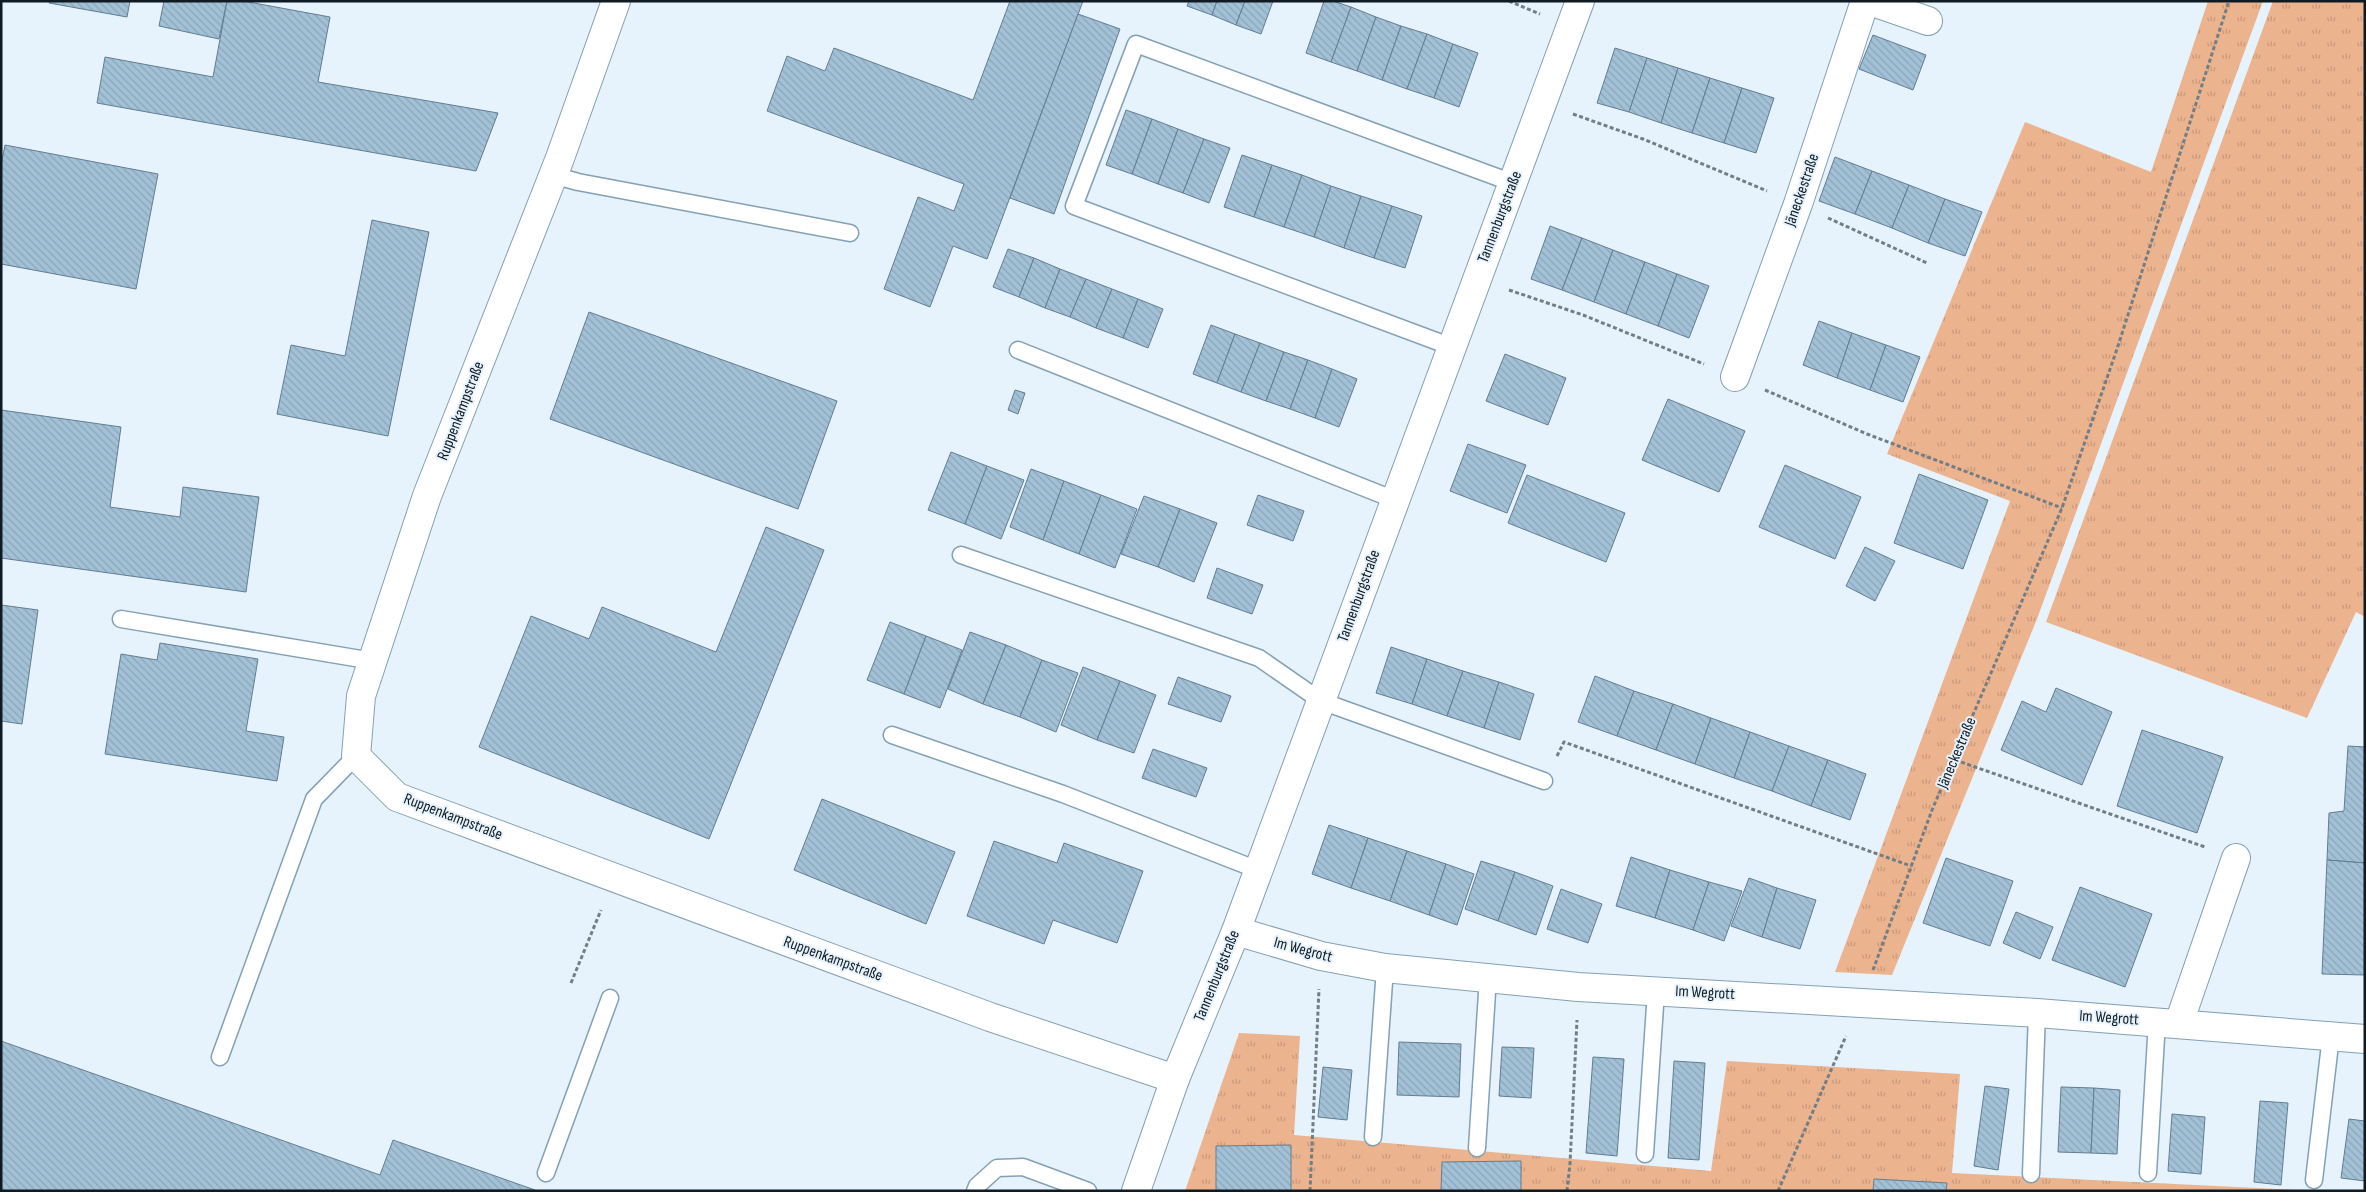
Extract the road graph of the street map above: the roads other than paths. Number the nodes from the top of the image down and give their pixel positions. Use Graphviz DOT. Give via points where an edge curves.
graph roads {
  1 [pos="616,1"];
  2 [pos="1580,1"];
  3 [pos="1865,1"];
  4 [pos="1870,1"];
  5 [pos="1928,21"];
  6 [pos="554,175"];
  7 [pos="1513,183"];
  8 [pos="850,234"];
  9 [pos="1452,347"];
  10 [pos="1018,350"];
  11 [pos="1735,377"];
  12 [pos="1395,500"];
  13 [pos="961,555"];
  14 [pos="121,619"];
  15 [pos="373,661"];
  16 [pos="1320,701"];
  17 [pos="892,735"];
  18 [pos="356,756"];
  19 [pos="1544,781"];
  20 [pos="2236,858"];
  21 [pos="1258,870"];
  22 [pos="1236,931"];
  23 [pos="1385,968"];
  24 [pos="1488,977"];
  25 [pos="1656,991"];
  26 [pos="610,998"];
  27 [pos="2037,1013"];
  28 [pos="2168,1022"];
  29 [pos="2331,1036"];
  30 [pos="2365,1039"];
  31 [pos="220,1057"];
  32 [pos="1175,1079"];
  33 [pos="1374,1137"];
  34 [pos="1477,1148"];
  35 [pos="1645,1154"];
  36 [pos="546,1173"];
  37 [pos="2148,1173"];
  38 [pos="2031,1174"];
  39 [pos="2314,1180"];
  40 [pos="975,1191"];
  41 [pos="1088,1191"];
  42 [pos="1136,1191"];
  1 -- 6 [label="street, Ruppenkampstraße"];
  2 -- 7 [label="street, Tannenburgstraße"];
  3 -- 11 [label="street, Jäneckestraße" via="1798,204"];
  4 -- 5 [label="street"];
  6 -- 8 [label="lane"];
  6 -- 15 [label="street, Ruppenkampstraße" via="427,496"];
  7 -- 9 [label="street, Tannenburgstraße"];
  7 -- 9 [label="lane" via="1136,44 1074,206"];
  9 -- 12 [label="street, Tannenburgstraße"];
  10 -- 12 [label="lane"];
  12 -- 16 [label="street, Tannenburgstraße"];
  13 -- 16 [label="lane" via="1259,658"];
  14 -- 15 [label="lane"];
  15 -- 18 [label="street, Ruppenkampstraße" via="361,696"];
  16 -- 19 [label="lane"];
  16 -- 21 [label="street, Tannenburgstraße"];
  17 -- 21 [label="lane" via="1063,794"];
  18 -- 31 [label="lane" via="314,799"];
  18 -- 32 [label="street, Ruppenkampstraße" via="397,796 990,1017"];
  20 -- 28 [label="street"];
  21 -- 22 [label="street, Tannenburgstraße"];
  22 -- 23 [label="street, Im Wegrott" via="1321,956"];
  22 -- 32 [label="street, Tannenburgstraße"];
  23 -- 24 [label="street, Im Wegrott"];
  23 -- 33 [label="lane"];
  24 -- 25 [label="street, Im Wegrott"];
  24 -- 34 [label="lane"];
  25 -- 27 [label="street, Im Wegrott"];
  25 -- 35 [label="lane"];
  26 -- 36 [label="lane"];
  27 -- 28 [label="street, Im Wegrott"];
  27 -- 38 [label="lane"];
  28 -- 29 [label="street, Im Wegrott"];
  28 -- 37 [label="lane"];
  29 -- 30 [label="street, Im Wegrott"];
  29 -- 39 [label="lane"];
  32 -- 42 [label="street, Tannenburgstraße"];
  40 -- 41 [label="lane" via="997,1168 1023,1167"];
}
